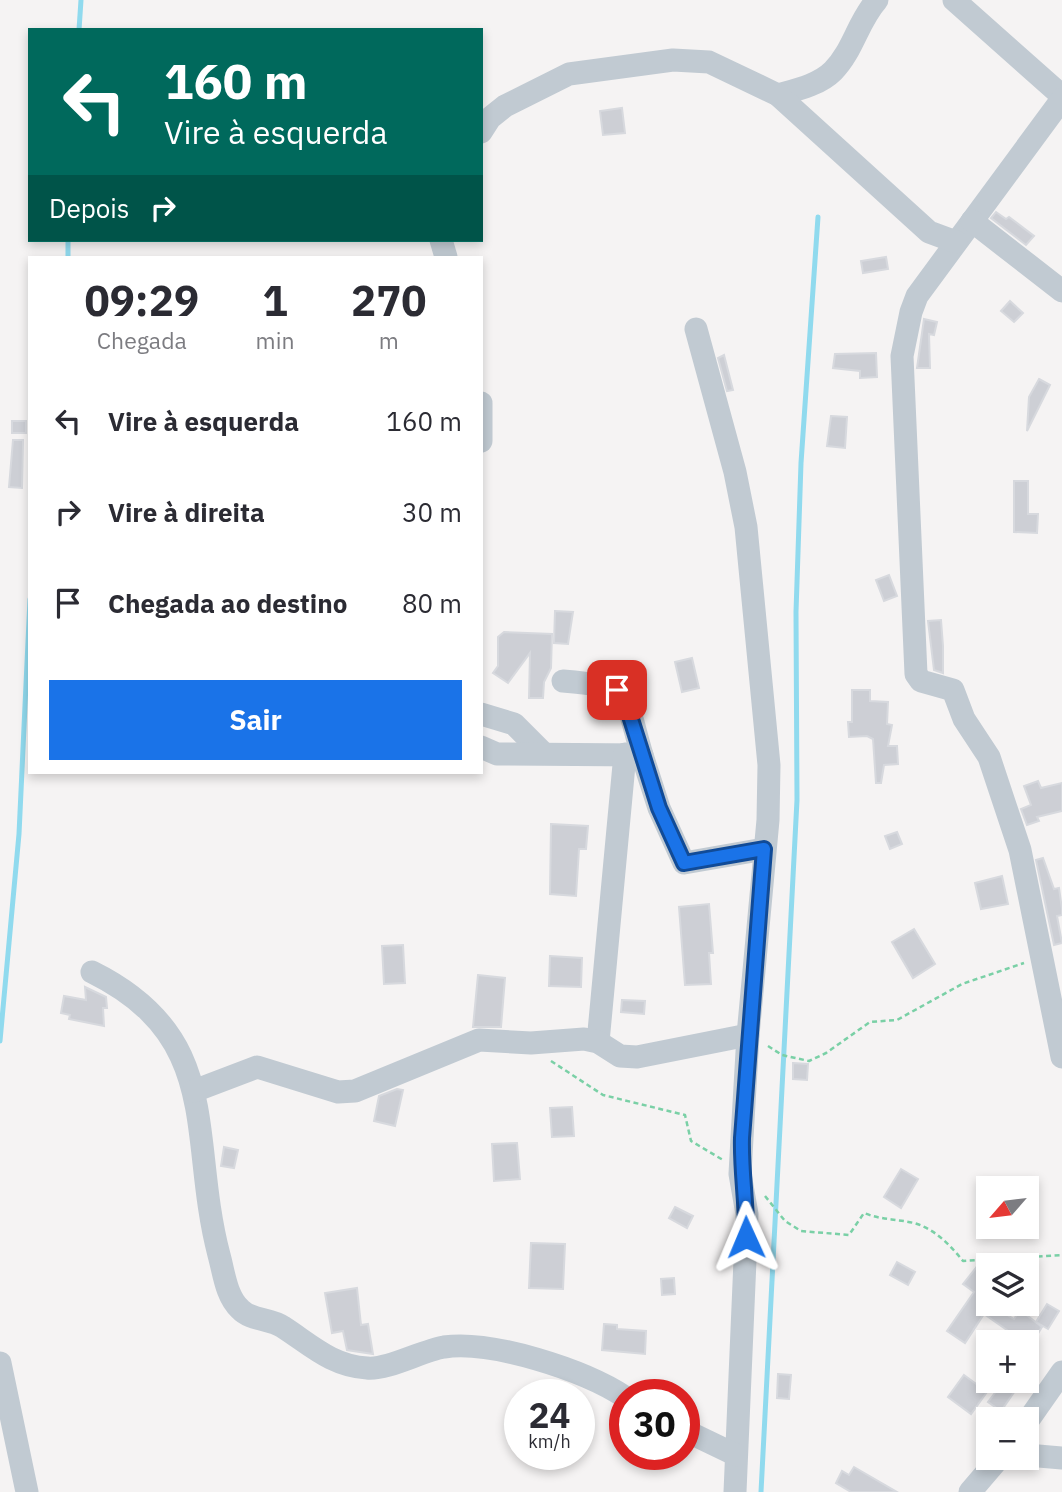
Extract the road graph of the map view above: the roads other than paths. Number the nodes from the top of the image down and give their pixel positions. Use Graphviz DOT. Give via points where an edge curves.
graph roads {
  1 [pos="877,0"];
  2 [pos="954,0"];
  3 [pos="778,96"];
  4 [pos="1062,97"];
  5 [pos="483,129"];
  6 [pos="972,221"];
  7 [pos="929,232"];
  8 [pos="956,242"];
  9 [pos="943,264"];
  10 [pos="1062,291"];
  11 [pos="696,329"];
  12 [pos="563,681"];
  13 [pos="483,715"];
  14 [pos="483,748"];
  15 [pos="543,753"];
  16 [pos="634,755"];
  17 [pos="764,849"];
  18 [pos="92,972"];
  19 [pos="748,1035"];
  20 [pos="598,1042"];
  21 [pos="1062,1056"];
  22 [pos="194,1091"];
  23 [pos="0,1363"];
  24 [pos="1062,1372"];
  25 [pos="609,1387"];
  26 [pos="1038,1407"];
  27 [pos="700,1438"];
  28 [pos="736,1455"];
  29 [pos="1039,1456"];
  30 [pos="1062,1458"];
  31 [pos="989,1470"];
  32 [pos="27,1492"];
  33 [pos="735,1492"];
  34 [pos="970,1492"];
  1 -- 3 [label="street" via="864,14 845,56 832,72"];
  2 -- 4 [label="street"];
  3 -- 5 [label="street" via="709,62 673,60 569,75 505,106"];
  3 -- 7 [label="street"];
  4 -- 6 [label="street"];
  6 -- 8 [label="street"];
  6 -- 10 [label="street"];
  7 -- 8 [label="street"];
  7 -- 9 [label="street"];
  8 -- 9 [label="street"];
  9 -- 21 [label="street" via="914,302 902,356 916,674 921,681 953,690 964,719 989,757 1020,850"];
  11 -- 17 [label="street" via="746,527 769,765"];
  12 -- 16 [label="street" via="603,684 624,697"];
  13 -- 15 [label="street" via="514,724"];
  14 -- 15 [label="street" via="497,754"];
  15 -- 16 [label="street"];
  16 -- 17 [label="street" via="684,863"];
  16 -- 20 [label="street"];
  17 -- 19 [label="street"];
  18 -- 22 [label="street" via="122,987 160,1019"];
  19 -- 20 [label="street" via="637,1057 620,1056"];
  19 -- 28 [label="street" via="740,1172 747,1214"];
  20 -- 22 [label="street" via="471,1041 355,1091 338,1092 257,1067"];
  22 -- 25 [label="street" via="211,1223 229,1293 239,1309 283,1326 306,1346 338,1363 370,1369 467,1345 506,1351"];
  23 -- 32 [label="street"];
  24 -- 26 [label="street"];
  27 -- 28 [label="street"];
  28 -- 33 [label="street"];
  29 -- 30 [label="street"];
  31 -- 34 [label="street"];
}
